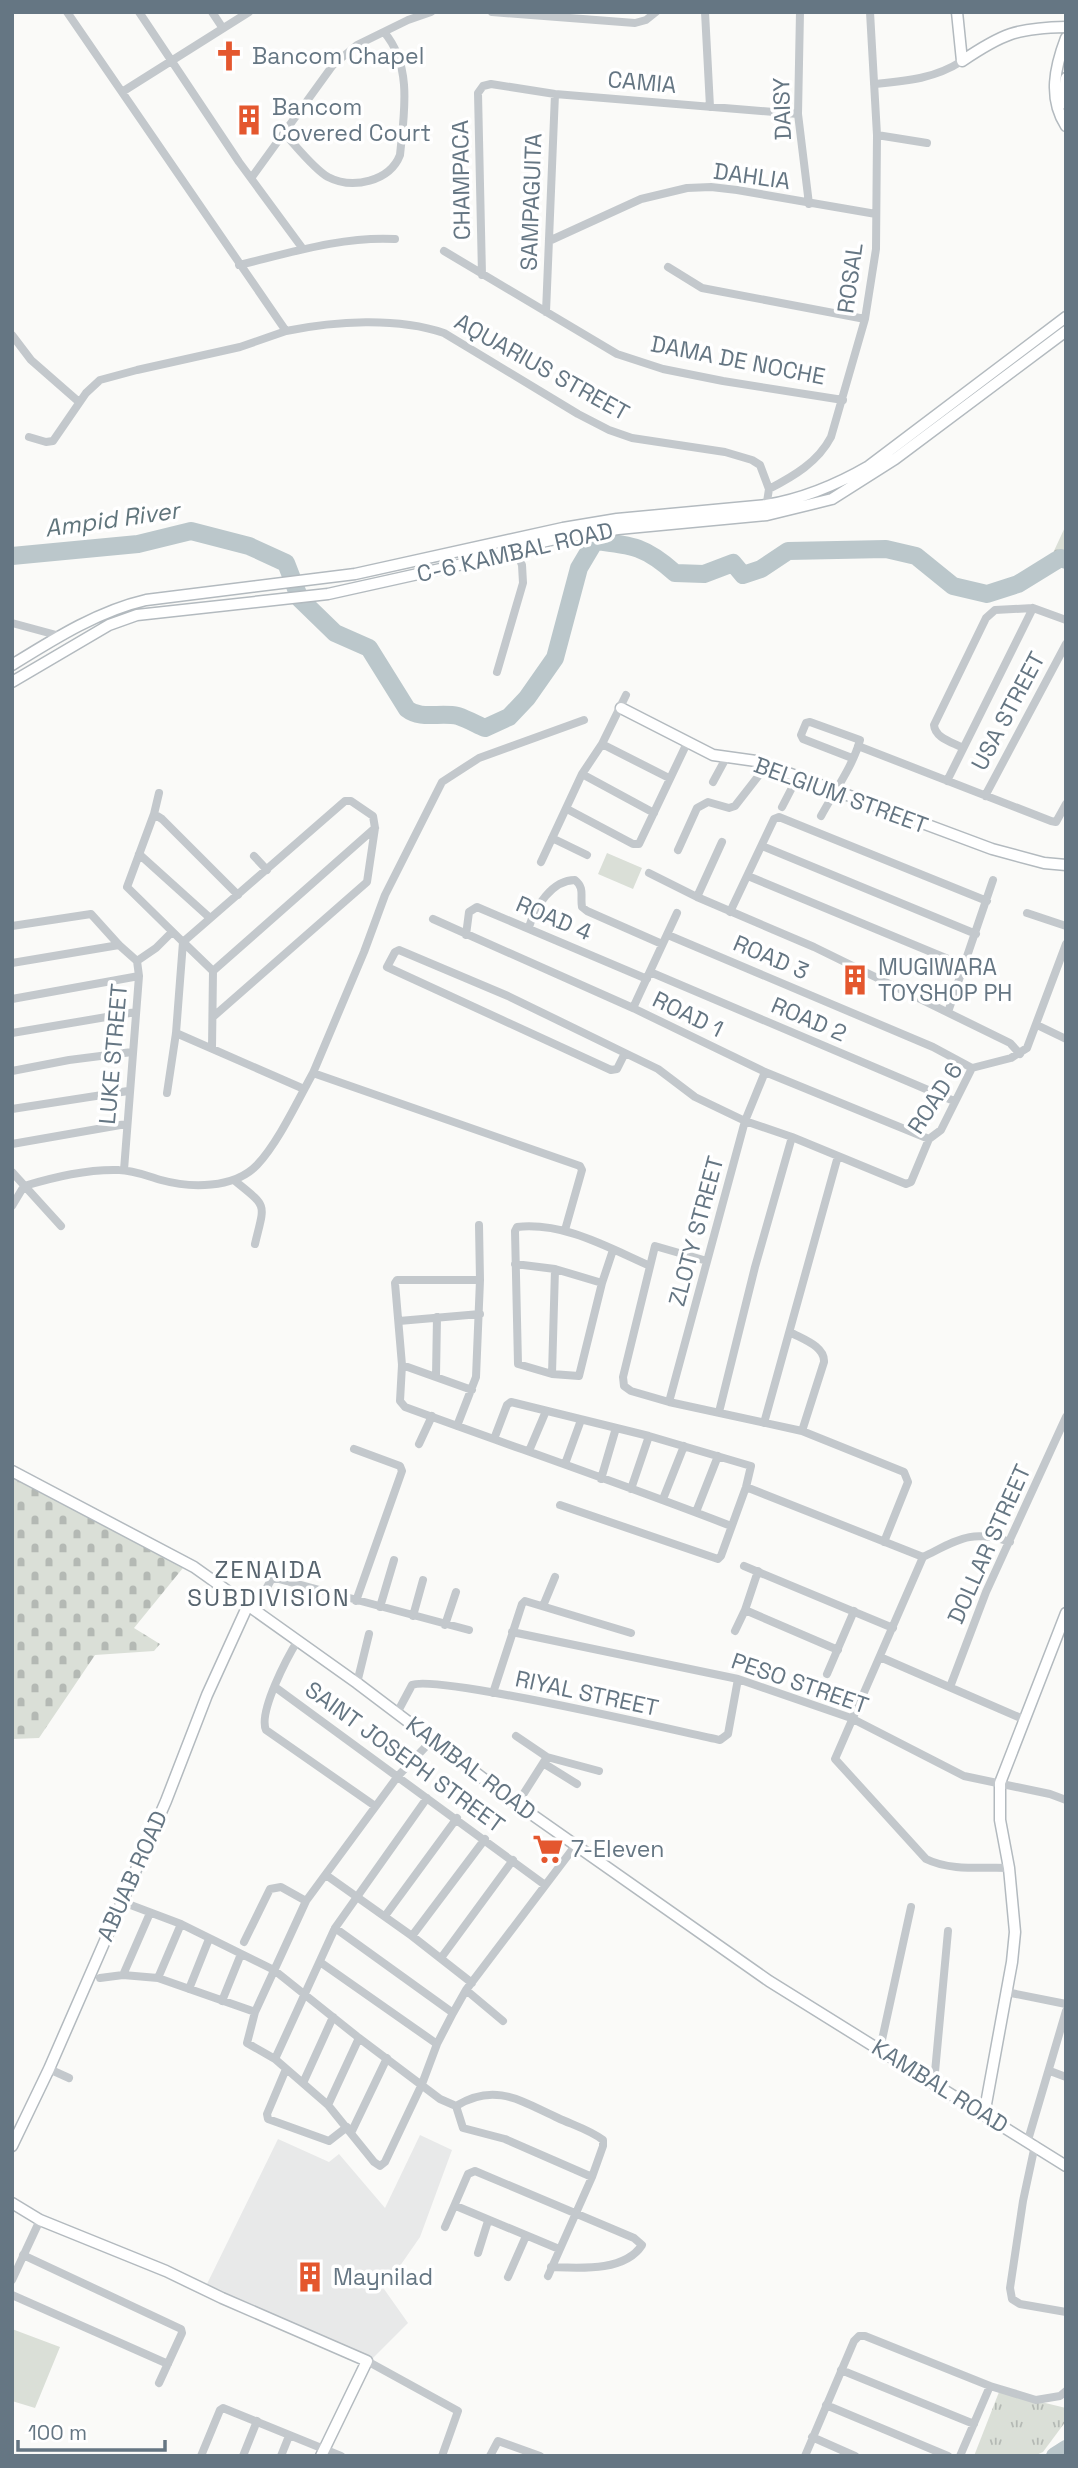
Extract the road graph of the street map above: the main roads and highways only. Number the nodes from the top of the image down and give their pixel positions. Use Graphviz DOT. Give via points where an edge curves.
graph roads {
  1 [pos="957,12"];
  2 [pos="1066,27"];
  3 [pos="1066,38"];
  4 [pos="1066,78"];
  5 [pos="1066,104"];
  6 [pos="1066,126"];
  7 [pos="1066,317"];
  8 [pos="1066,331"];
  9 [pos="766,510"];
  10 [pos="513,544"];
  11 [pos="12,665"];
  12 [pos="12,682"];
  13 [pos="621,708"];
  14 [pos="1066,864"];
  15 [pos="12,1471"];
  16 [pos="252,1607"];
  17 [pos="1066,1613"];
  18 [pos="984,2115"];
  19 [pos="12,2146"];
  20 [pos="1066,2166"];
  21 [pos="12,2203"];
  22 [pos="322,2452"];
  1 -- 2 [label="main road" via="962,61 1017,30"];
  3 -- 6 [label="main road" via="1054,91"];
  4 -- 5 [label="main road"];
  7 -- 9 [label="main road, C-6 KAMBAL ROAD" via="869,466"];
  8 -- 9 [label="main road, C-6 KAMBAL ROAD" via="850,489 832,499"];
  9 -- 10 [label="main road, C-6 KAMBAL ROAD"];
  10 -- 11 [label="main road, C-6 KAMBAL ROAD" via="374,571 128,604"];
  10 -- 12 [label="main road, C-6 KAMBAL ROAD" via="472,562 328,594 155,611 123,619"];
  13 -- 14 [label="main road, BELGIUM STREET" via="713,755 756,761 992,849"];
  15 -- 16 [label="main road, KAMBAL ROAD" via="194,1567"];
  16 -- 18 [label="main road, KAMBAL ROAD" via="575,1846 769,1981"];
  16 -- 19 [label="main road, ABUAB ROAD" via="207,1695 166,1801"];
  17 -- 18 [label="main road" via="1000,1783 1000,1820 1015,1932"];
  18 -- 20 [label="main road, KAMBAL ROAD"];
  21 -- 22 [label="main road" via="40,2220 367,2361"];
}
